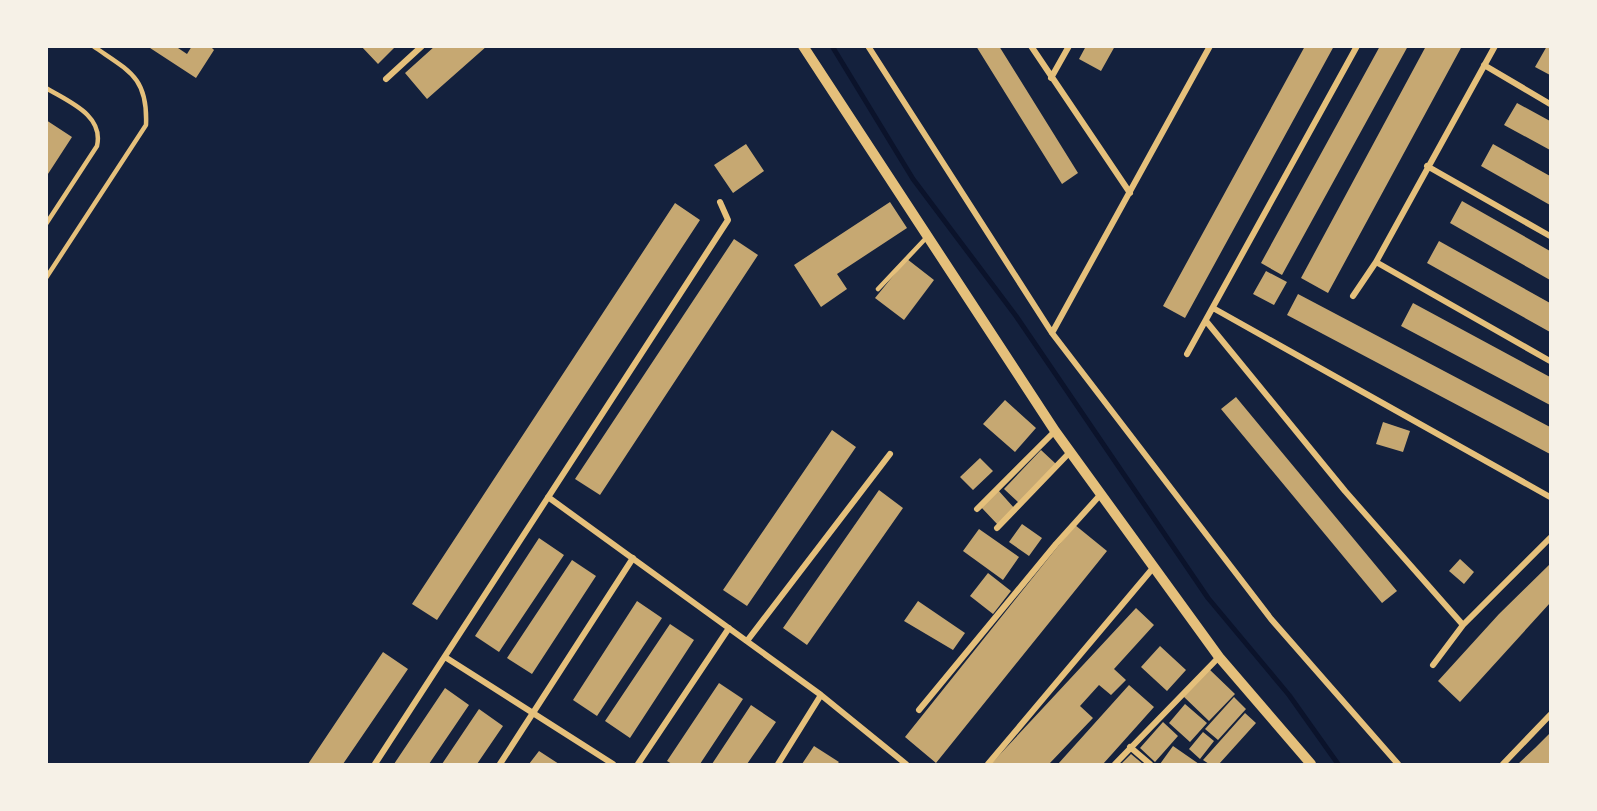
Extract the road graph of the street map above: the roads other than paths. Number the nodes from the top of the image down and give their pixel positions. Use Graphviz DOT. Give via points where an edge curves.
graph roads {
  1 [pos="93,46"];
  2 [pos="422,46"];
  3 [pos="803,46"];
  4 [pos="868,46"];
  5 [pos="1031,46"];
  6 [pos="1069,46"];
  7 [pos="1210,46"];
  8 [pos="1357,46"];
  9 [pos="1495,46"];
  10 [pos="1484,65"];
  11 [pos="1051,78"];
  12 [pos="386,79"];
  13 [pos="46,88"];
  14 [pos="1551,104"];
  15 [pos="1427,166"];
  16 [pos="1130,193"];
  17 [pos="720,202"];
  18 [pos="46,224"];
  19 [pos="1551,236"];
  20 [pos="927,237"];
  21 [pos="1376,262"];
  22 [pos="46,278"];
  23 [pos="878,289"];
  24 [pos="1353,296"];
  25 [pos="1213,308"];
  26 [pos="1206,321"];
  27 [pos="1053,333"];
  28 [pos="1187,354"];
  29 [pos="1551,361"];
  30 [pos="1055,431"];
  31 [pos="1071,451"];
  32 [pos="890,454"];
  33 [pos="1101,494"];
  34 [pos="548,497"];
  35 [pos="1551,497"];
  36 [pos="976,509"];
  37 [pos="997,528"];
  38 [pos="1551,538"];
  39 [pos="633,558"];
  40 [pos="1153,568"];
  41 [pos="1463,625"];
  42 [pos="729,628"];
  43 [pos="747,641"];
  44 [pos="445,657"];
  45 [pos="1219,657"];
  46 [pos="1433,665"];
  47 [pos="820,695"];
  48 [pos="919,710"];
  49 [pos="534,713"];
  50 [pos="1551,715"];
  51 [pos="1130,747"];
  52 [pos="375,765"];
  53 [pos="500,765"];
  54 [pos="613,765"];
  55 [pos="638,765"];
  56 [pos="778,765"];
  57 [pos="906,765"];
  58 [pos="988,765"];
  59 [pos="1115,765"];
  60 [pos="1150,765"];
  61 [pos="1311,765"];
  62 [pos="1398,765"];
  63 [pos="1503,765"];
  1 -- 22 [label="lane" via="131,72 147,100 146,126"];
  2 -- 12 [label="street"];
  3 -- 20 [label="street"];
  4 -- 27 [label="street"];
  5 -- 11 [label="street"];
  6 -- 11 [label="street"];
  7 -- 16 [label="street"];
  8 -- 25 [label="street"];
  9 -- 10 [label="street"];
  10 -- 14 [label="street"];
  10 -- 15 [label="street"];
  11 -- 16 [label="street"];
  13 -- 18 [label="lane" via="87,113 97,124 100,136 98,146"];
  15 -- 19 [label="street"];
  15 -- 21 [label="street"];
  16 -- 27 [label="street"];
  17 -- 34 [label="street" via="728,220"];
  20 -- 23 [label="lane"];
  20 -- 30 [label="street"];
  21 -- 24 [label="street"];
  21 -- 29 [label="street"];
  25 -- 26 [label="street"];
  25 -- 35 [label="street"];
  26 -- 28 [label="street"];
  26 -- 41 [label="street" via="1345,491"];
  27 -- 62 [label="street" via="1271,619"];
  30 -- 31 [label="street"];
  30 -- 36 [label="street"];
  31 -- 33 [label="street"];
  31 -- 37 [label="street"];
  32 -- 43 [label="street"];
  33 -- 40 [label="street"];
  33 -- 48 [label="street"];
  34 -- 39 [label="street"];
  34 -- 44 [label="street"];
  38 -- 41 [label="street"];
  39 -- 42 [label="street"];
  39 -- 49 [label="street"];
  40 -- 45 [label="street"];
  40 -- 58 [label="street"];
  41 -- 46 [label="street"];
  42 -- 43 [label="street"];
  42 -- 55 [label="street"];
  43 -- 47 [label="street"];
  44 -- 49 [label="street"];
  44 -- 52 [label="street"];
  45 -- 51 [label="street"];
  45 -- 61 [label="street"];
  47 -- 56 [label="street"];
  47 -- 57 [label="street"];
  49 -- 53 [label="street"];
  49 -- 54 [label="street"];
  50 -- 63 [label="street"];
  51 -- 59 [label="street"];
  51 -- 60 [label="street"];
}
